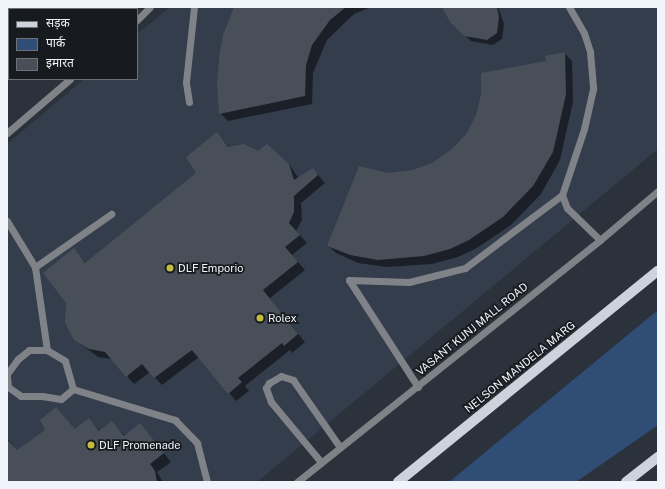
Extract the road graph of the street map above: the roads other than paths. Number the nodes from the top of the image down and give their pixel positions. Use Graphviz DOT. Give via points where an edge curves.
graph roads {
  1 [pos="150,7"];
  2 [pos="194,7"];
  3 [pos="569,7"];
  4 [pos="138,19"];
  5 [pos="69,80"];
  6 [pos="189,102"];
  7 [pos="7,133"];
  8 [pos="658,191"];
  9 [pos="562,195"];
  10 [pos="111,214"];
  11 [pos="7,221"];
  12 [pos="600,240"];
  13 [pos="35,268"];
  14 [pos="658,271"];
  15 [pos="47,350"];
  16 [pos="7,374"];
  17 [pos="7,377"];
  18 [pos="418,386"];
  19 [pos="73,389"];
  20 [pos="340,447"];
  21 [pos="658,456"];
  22 [pos="321,462"];
  23 [pos="207,482"];
  24 [pos="297,482"];
  25 [pos="398,482"];
  26 [pos="626,482"];
  1 -- 4 [label="lane"];
  2 -- 6 [label="lane" via="186,82"];
  3 -- 9 [label="lane" via="584,33 590,52 593,89 584,129"];
  5 -- 7 [label="lane"];
  8 -- 12 [label="lane, VASANT KUNJ MALL ROAD"];
  9 -- 12 [label="lane" via="567,208"];
  9 -- 18 [label="lane" via="464,268 409,282 349,280"];
  10 -- 13 [label="lane"];
  11 -- 13 [label="lane"];
  12 -- 18 [label="lane, VASANT KUNJ MALL ROAD"];
  13 -- 15 [label="lane"];
  14 -- 25 [label="main road, NELSON MANDELA MARG"];
  15 -- 16 [label="lane" via="29,350 18,359"];
  15 -- 19 [label="lane" via="65,361"];
  17 -- 19 [label="lane" via="8,387 21,396 61,399"];
  18 -- 20 [label="lane, VASANT KUNJ MALL ROAD"];
  19 -- 23 [label="lane" via="175,420 197,443"];
  20 -- 22 [label="lane, VASANT KUNJ MALL ROAD"];
  20 -- 22 [label="lane" via="293,380 282,376 269,383 266,396"];
  21 -- 26 [label="main road"];
  22 -- 24 [label="lane, VASANT KUNJ MALL ROAD"];
}
